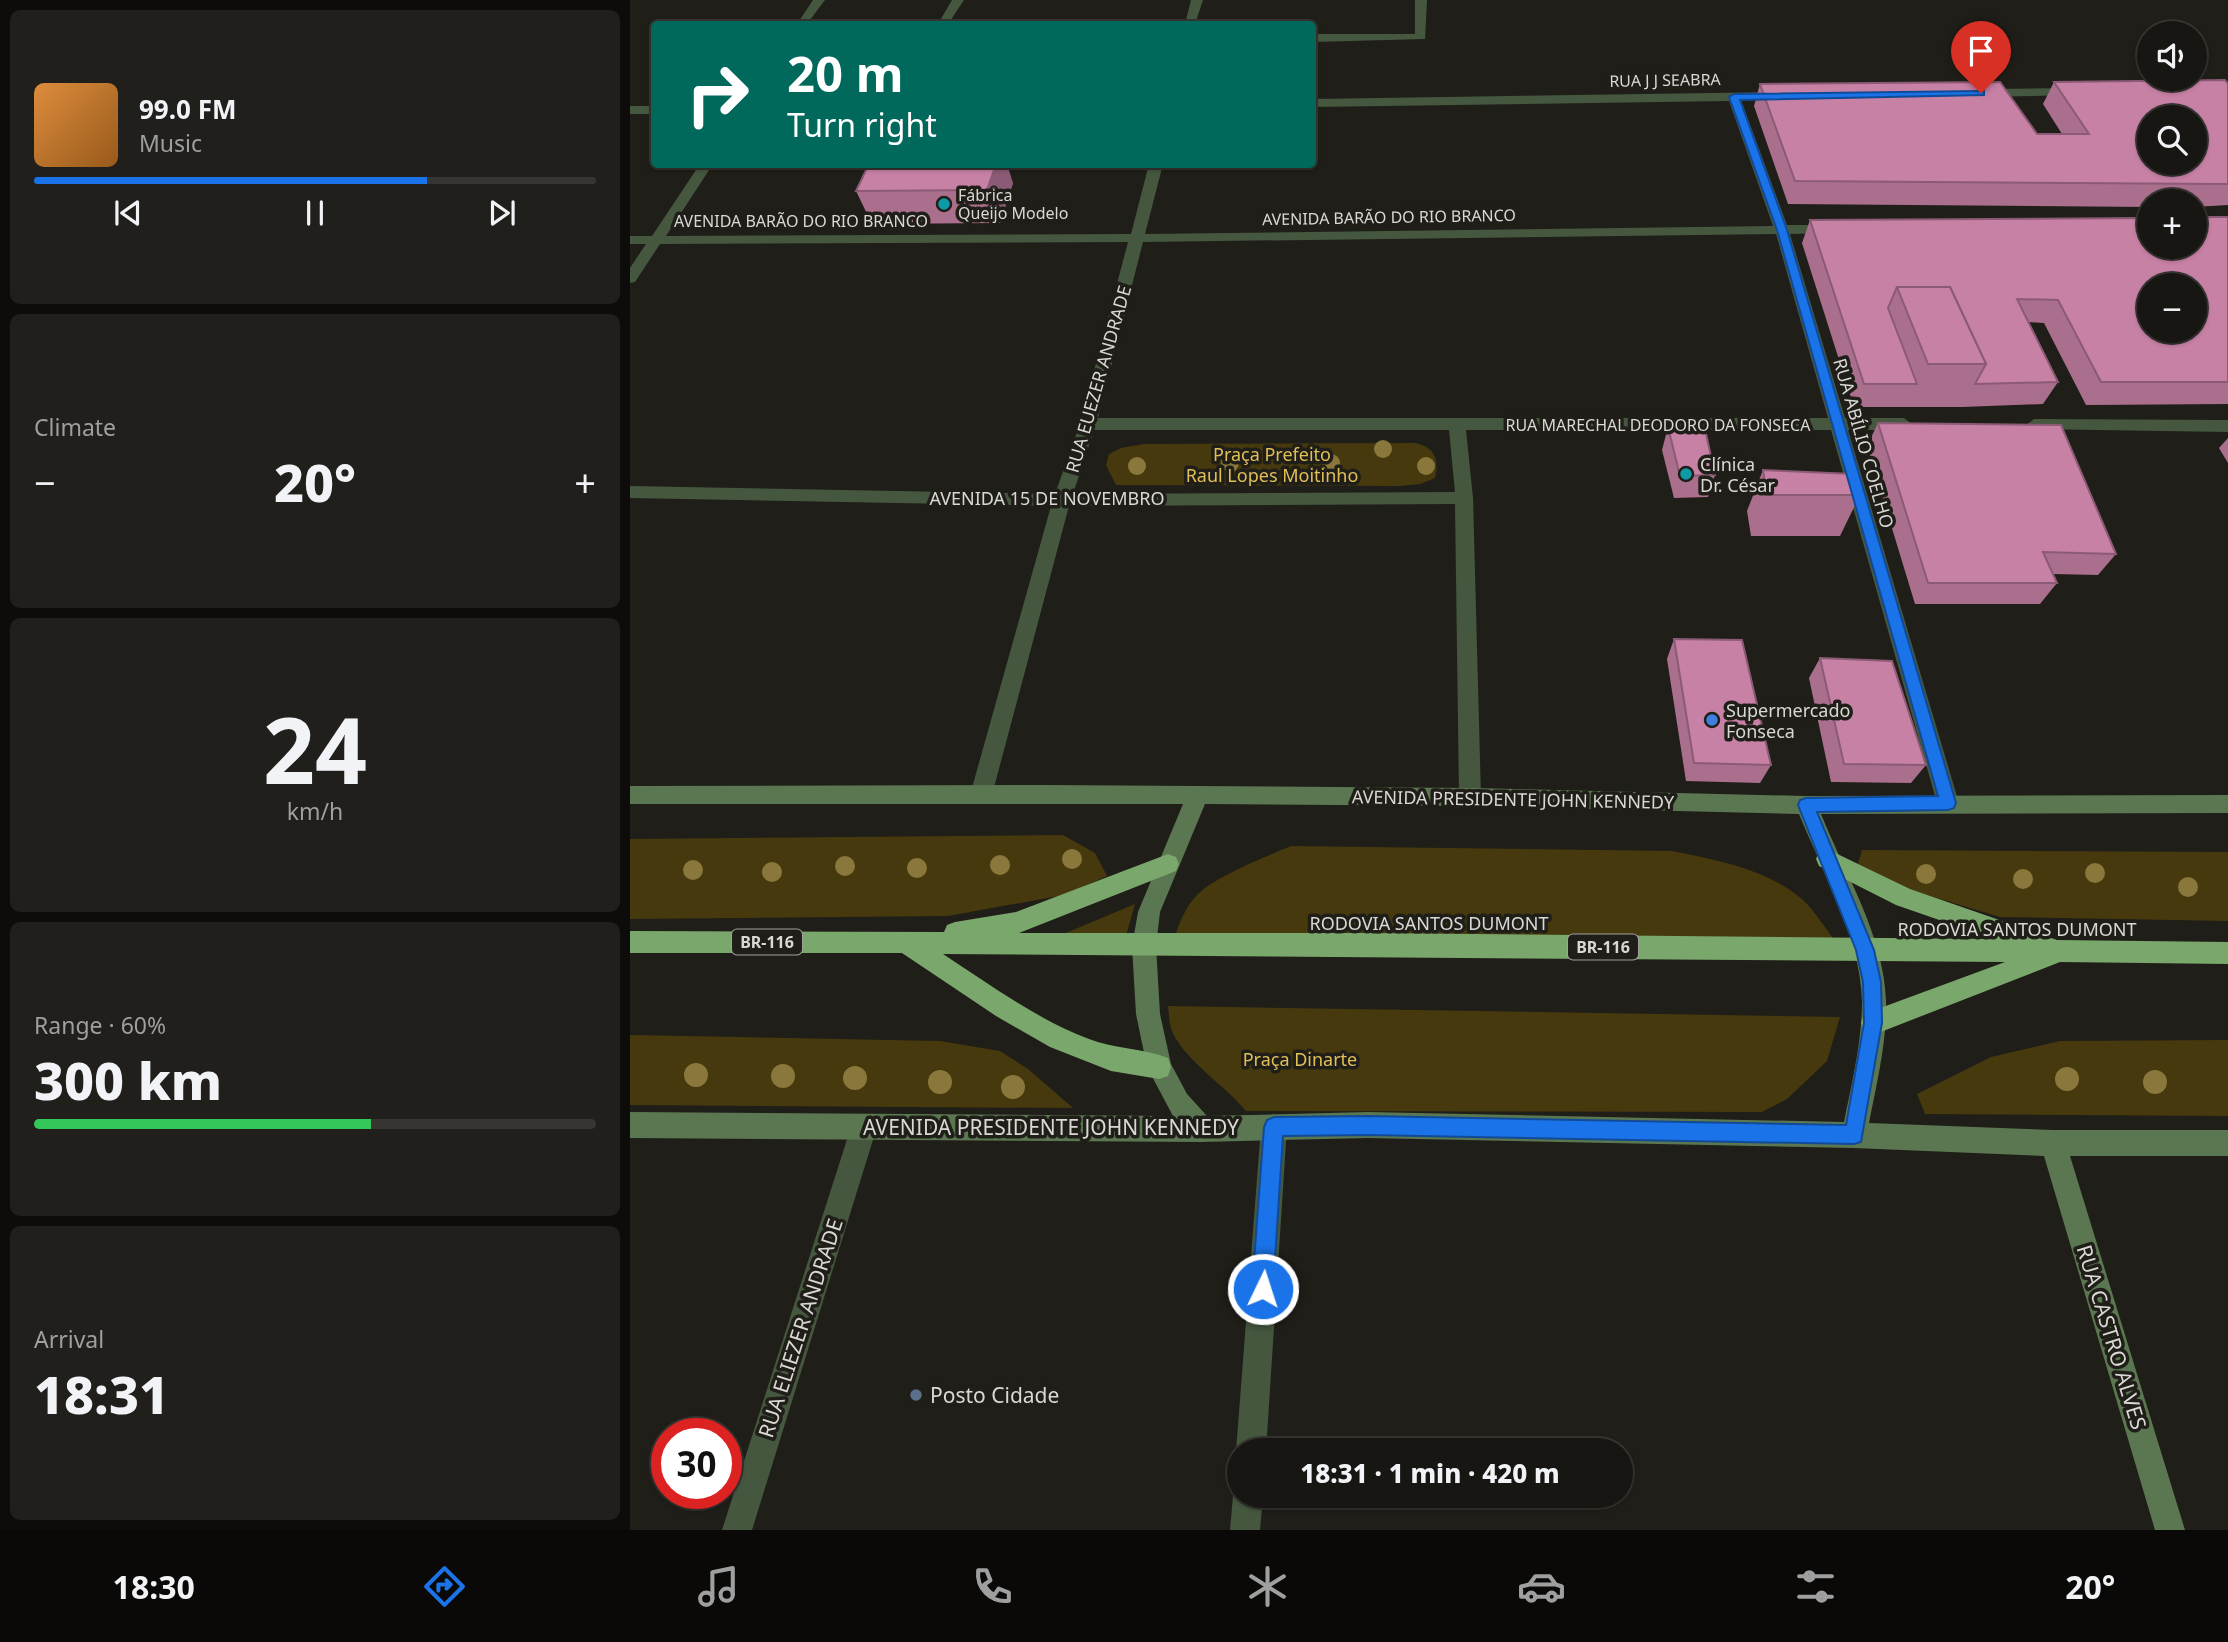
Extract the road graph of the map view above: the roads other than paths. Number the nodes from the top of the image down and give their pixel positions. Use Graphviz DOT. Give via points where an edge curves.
graph roads {
  1 [pos="819,0"];
  2 [pos="958,0"];
  3 [pos="1196,0"];
  4 [pos="1421,0"];
  5 [pos="804,21"];
  6 [pos="945,21"];
  7 [pos="1191,21"];
  8 [pos="1316,38"];
  9 [pos="2091,92"];
  10 [pos="1967,94"];
  11 [pos="1803,96"];
  12 [pos="1734,97"];
  13 [pos="1316,103"];
  14 [pos="630,110"];
  15 [pos="651,110"];
  16 [pos="704,168"];
  17 [pos="1155,168"];
  18 [pos="1850,229"];
  19 [pos="1782,230"];
  20 [pos="1137,238"];
  21 [pos="630,240"];
  22 [pos="656,240"];
  23 [pos="630,279"];
  24 [pos="1088,424"];
  25 [pos="1836,424"];
  26 [pos="1919,425"];
  27 [pos="2024,425"];
  28 [pos="1457,426"];
  29 [pos="2228,426"];
  30 [pos="630,492"];
  31 [pos="1464,498"];
  32 [pos="1062,500"];
  33 [pos="630,795"];
  34 [pos="981,795"];
  35 [pos="1198,795"];
  36 [pos="1469,797"];
  37 [pos="1948,803"];
  38 [pos="2228,804"];
  39 [pos="1806,805"];
  40 [pos="1827,859"];
  41 [pos="1168,864"];
  42 [pos="630,942"];
  43 [pos="905,942"];
  44 [pos="1144,946"];
  45 [pos="1865,950"];
  46 [pos="2063,952"];
  47 [pos="2228,953"];
  48 [pos="1873,1023"];
  49 [pos="1159,1067"];
  50 [pos="630,1125"];
  51 [pos="864,1127"];
  52 [pos="1274,1127"];
  53 [pos="1201,1129"];
  54 [pos="1854,1135"];
  55 [pos="2053,1143"];
  56 [pos="2228,1143"];
  57 [pos="1252,1438"];
  58 [pos="1247,1508"];
  59 [pos="737,1530"];
  60 [pos="1245,1530"];
  61 [pos="2170,1530"];
  1 -- 5 [label="street"];
  2 -- 6 [label="street"];
  3 -- 7 [label="street"];
  4 -- 8 [label="street" via="1421,37"];
  9 -- 10 [label="street"];
  11 -- 12 [label="street, RUA J J SEABRA"];
  12 -- 13 [label="street, RUA J J SEABRA"];
  12 -- 19 [label="street, RUA ABÍLIO COELHO"];
  14 -- 15 [label="street"];
  16 -- 22 [label="street"];
  17 -- 20 [label="street, RUA EUEZER ANDRADE"];
  18 -- 19 [label="street, AVENIDA BARÃO DO RIO BRANCO"];
  19 -- 20 [label="street, AVENIDA BARÃO DO RIO BRANCO"];
  19 -- 25 [label="street, RUA ABÍLIO COELHO"];
  20 -- 22 [label="street, AVENIDA BARÃO DO RIO BRANCO"];
  20 -- 24 [label="street, RUA EUEZER ANDRADE"];
  21 -- 22 [label="street, AVENIDA BARÃO DO RIO BRANCO"];
  22 -- 23 [label="street"];
  24 -- 28 [label="street, RUA MARECHAL DEODORO DA FONSECA"];
  24 -- 32 [label="street, RUA EUEZER ANDRADE"];
  25 -- 26 [label="street, RUA MARECHAL DEODORO DA FONSECA"];
  25 -- 28 [label="street, RUA MARECHAL DEODORO DA FONSECA"];
  25 -- 37 [label="street, RUA ABÍLIO COELHO"];
  27 -- 29 [label="street"];
  28 -- 31 [label="street"];
  30 -- 32 [label="street, AVENIDA 15 DE NOVEMBRO"];
  31 -- 32 [label="street, AVENIDA 15 DE NOVEMBRO"];
  31 -- 36 [label="street"];
  32 -- 34 [label="street, RUA EUEZER ANDRADE"];
  33 -- 34 [label="main road, AVENIDA PRESIDENTE JOHN KENNEDY"];
  34 -- 35 [label="main road, AVENIDA PRESIDENTE JOHN KENNEDY"];
  35 -- 36 [label="main road, AVENIDA PRESIDENTE JOHN KENNEDY"];
  35 -- 41 [label="main road"];
  36 -- 39 [label="main road, AVENIDA PRESIDENTE JOHN KENNEDY"];
  37 -- 38 [label="main road, AVENIDA PRESIDENTE JOHN KENNEDY"];
  37 -- 39 [label="main road, AVENIDA PRESIDENTE JOHN KENNEDY"];
  39 -- 40 [label="main road"];
  40 -- 45 [label="main road"];
  40 -- 46 [label="highway" via="1904,898"];
  41 -- 43 [label="highway" via="1016,923"];
  41 -- 44 [label="main road" via="1149,912"];
  42 -- 43 [label="highway, RODOVIA SANTOS DUMONT / BR-116"];
  43 -- 44 [label="highway, RODOVIA SANTOS DUMONT / BR-116"];
  43 -- 49 [label="highway" via="1066,1042 1111,1059"];
  44 -- 45 [label="highway, RODOVIA SANTOS DUMONT / BR-116"];
  44 -- 49 [label="main road" via="1148,1014"];
  45 -- 46 [label="highway, RODOVIA SANTOS DUMONT / BR-116"];
  45 -- 48 [label="main road"];
  46 -- 47 [label="highway, RODOVIA SANTOS DUMONT / BR-116"];
  46 -- 48 [label="highway"];
  48 -- 54 [label="main road"];
  49 -- 53 [label="main road" via="1178,1103"];
  50 -- 51 [label="main road, AVENIDA PRESIDENTE JOHN KENNEDY"];
  51 -- 53 [label="main road, AVENIDA PRESIDENTE JOHN KENNEDY"];
  51 -- 59 [label="street, RUA ELIEZER ANDRADE"];
  52 -- 53 [label="main road, AVENIDA PRESIDENTE JOHN KENNEDY"];
  52 -- 54 [label="main road, AVENIDA PRESIDENTE JOHN KENNEDY"];
  52 -- 57 [label="street"];
  54 -- 55 [label="main road, AVENIDA PRESIDENTE JOHN KENNEDY"];
  55 -- 56 [label="main road, AVENIDA PRESIDENTE JOHN KENNEDY"];
  55 -- 61 [label="main road, RUA CASTRO ALVES"];
  58 -- 60 [label="street"];
}
